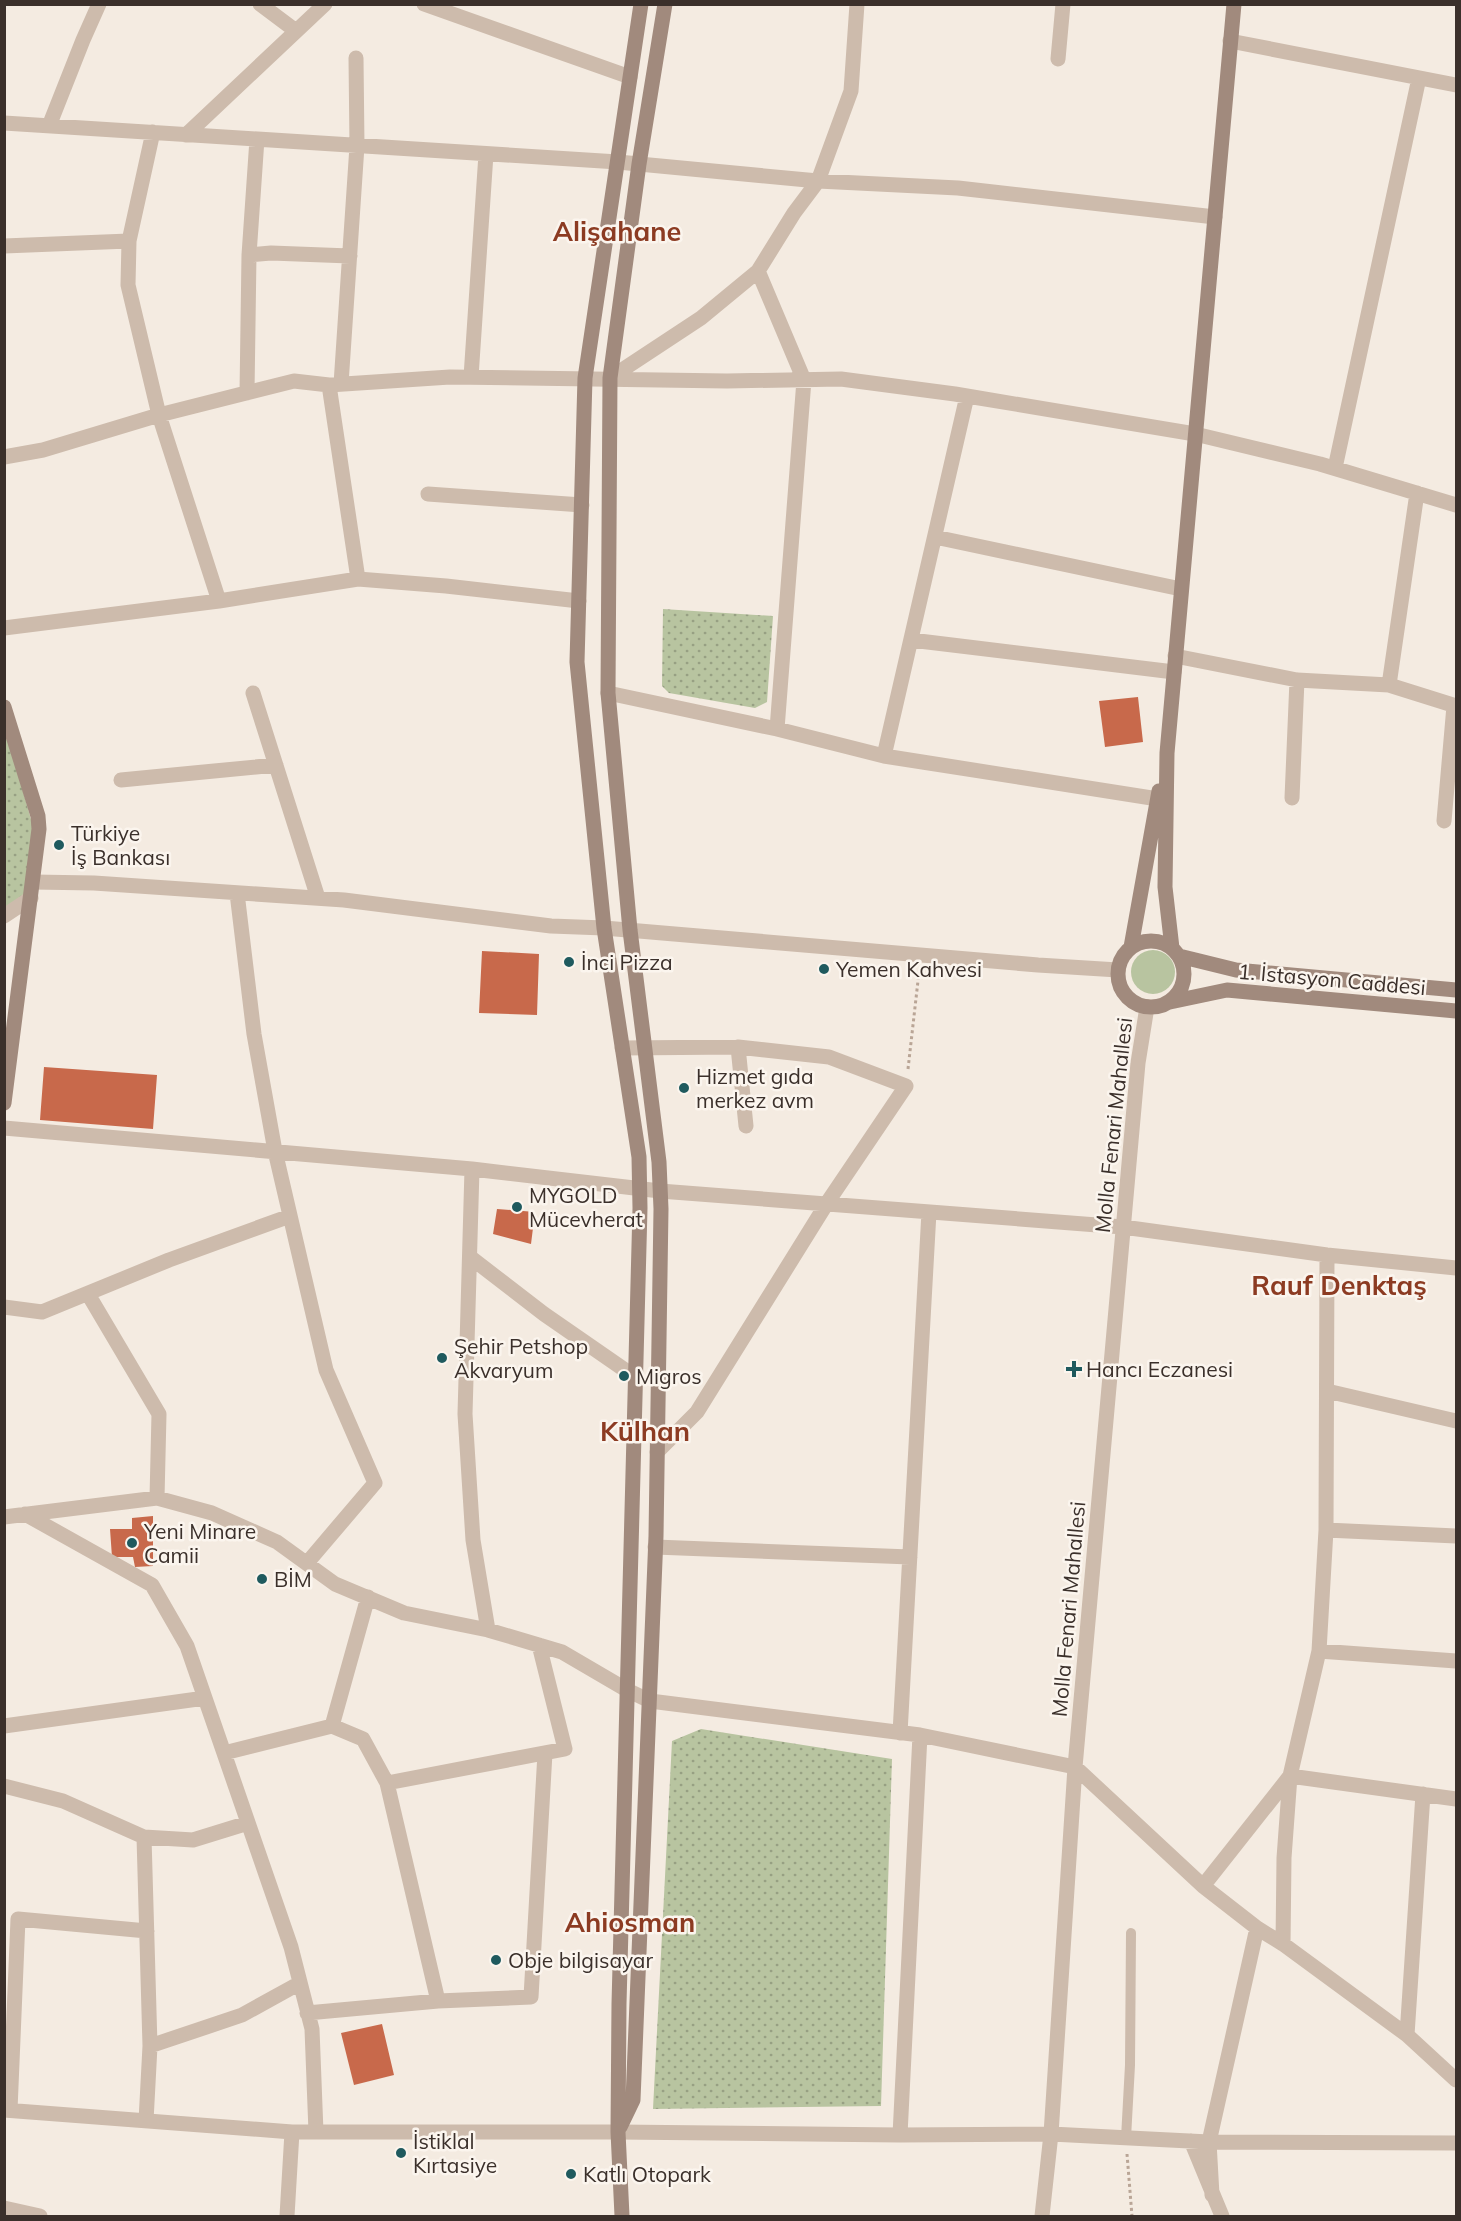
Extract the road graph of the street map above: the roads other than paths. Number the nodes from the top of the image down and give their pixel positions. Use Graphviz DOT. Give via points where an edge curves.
graph roads {
  1 [pos="99,4"];
  2 [pos="260,4"];
  3 [pos="325,4"];
  4 [pos="424,4"];
  5 [pos="641,4"];
  6 [pos="665,4"];
  7 [pos="857,4"];
  8 [pos="1063,4"];
  9 [pos="1234,4"];
  10 [pos="296,31"];
  11 [pos="1230,41"];
  12 [pos="356,58"];
  13 [pos="1058,59"];
  14 [pos="630,77"];
  15 [pos="1419,78"];
  16 [pos="1456,85"];
  17 [pos="4,123"];
  18 [pos="49,126"];
  19 [pos="153,132"];
  20 [pos="186,135"];
  21 [pos="257,139"];
  22 [pos="357,146"];
  23 [pos="486,154"];
  24 [pos="618,162"];
  25 [pos="639,164"];
  26 [pos="818,181"];
  27 [pos="1215,218"];
  28 [pos="129,241"];
  29 [pos="4,246"];
  30 [pos="249,255"];
  31 [pos="350,256"];
  32 [pos="758,272"];
  33 [pos="471,377"];
  34 [pos="585,378"];
  35 [pos="610,378"];
  36 [pos="804,380"];
  37 [pos="335,385"];
  38 [pos="247,393"];
  39 [pos="967,396"];
  40 [pos="159,415"];
  41 [pos="1195,434"];
  42 [pos="4,457"];
  43 [pos="1335,468"];
  44 [pos="1417,493"];
  45 [pos="428,494"];
  46 [pos="582,505"];
  47 [pos="1456,505"];
  48 [pos="935,537"];
  49 [pos="358,579"];
  50 [pos="1181,589"];
  51 [pos="219,601"];
  52 [pos="579,601"];
  53 [pos="4,628"];
  54 [pos="911,640"];
  55 [pos="1175,656"];
  56 [pos="1174,672"];
  57 [pos="1297,680"];
  58 [pos="1389,685"];
  59 [pos="253,693"];
  60 [pos="608,693"];
  61 [pos="1455,706"];
  62 [pos="4,707"];
  63 [pos="777,729"];
  64 [pos="1167,753"];
  65 [pos="884,756"];
  66 [pos="276,765"];
  67 [pos="121,780"];
  68 [pos="1292,798"];
  69 [pos="1158,799"];
  70 [pos="1444,821"];
  71 [pos="33,882"];
  72 [pos="237,893"];
  73 [pos="31,898"];
  74 [pos="318,898"];
  75 [pos="4,916"];
  76 [pos="604,928"];
  77 [pos="630,930"];
  78 [pos="1131,947"];
  79 [pos="1176,952"];
  80 [pos="1118,970"];
  81 [pos="1456,990"];
  82 [pos="1170,1002"];
  83 [pos="1147,1007"];
  84 [pos="1456,1011"];
  85 [pos="644,1047"];
  86 [pos="738,1047"];
  87 [pos="622,1048"];
  88 [pos="4,1103"];
  89 [pos="746,1126"];
  90 [pos="4,1128"];
  91 [pos="275,1151"];
  92 [pos="472,1169"];
  93 [pos="639,1189"];
  94 [pos="660,1191"];
  95 [pos="827,1203"];
  96 [pos="929,1212"];
  97 [pos="290,1216"];
  98 [pos="1123,1227"];
  99 [pos="1327,1256"];
  100 [pos="470,1257"];
  101 [pos="1456,1268"];
  102 [pos="88,1294"];
  103 [pos="4,1306"];
  104 [pos="635,1377"];
  105 [pos="1327,1392"];
  106 [pos="1456,1421"];
  107 [pos="657,1452"];
  108 [pos="157,1498"];
  109 [pos="25,1514"];
  110 [pos="4,1517"];
  111 [pos="1326,1530"];
  112 [pos="1456,1536"];
  113 [pos="655,1547"];
  114 [pos="910,1557"];
  115 [pos="307,1563"];
  116 [pos="368,1598"];
  117 [pos="488,1630"];
  118 [pos="539,1645"];
  119 [pos="1319,1651"];
  120 [pos="1456,1661"];
  121 [pos="627,1690"];
  122 [pos="205,1698"];
  123 [pos="650,1701"];
  124 [pos="4,1726"];
  125 [pos="332,1726"];
  126 [pos="900,1733"];
  127 [pos="920,1735"];
  128 [pos="224,1753"];
  129 [pos="545,1753"];
  130 [pos="1075,1767"];
  131 [pos="1290,1776"];
  132 [pos="387,1783"];
  133 [pos="4,1786"];
  134 [pos="1423,1794"];
  135 [pos="1456,1799"];
  136 [pos="248,1822"];
  137 [pos="144,1837"];
  138 [pos="1203,1886"];
  139 [pos="1257,1928"];
  140 [pos="147,1931"];
  141 [pos="1131,1933"];
  142 [pos="1283,1944"];
  143 [pos="300,1983"];
  144 [pos="438,2001"];
  145 [pos="307,2013"];
  146 [pos="1407,2035"];
  147 [pos="150,2046"];
  148 [pos="1456,2080"];
  149 [pos="7,2110"];
  150 [pos="146,2121"];
  151 [pos="292,2132"];
  152 [pos="316,2132"];
  153 [pos="618,2132"];
  154 [pos="1051,2134"];
  155 [pos="900,2135"];
  156 [pos="1126,2138"];
  157 [pos="1191,2141"];
  158 [pos="1209,2142"];
  159 [pos="1456,2144"];
  160 [pos="1212,2195"];
  161 [pos="4,2208"];
  162 [pos="40,2217"];
  163 [pos="287,2217"];
  164 [pos="622,2217"];
  165 [pos="1042,2217"];
  166 [pos="1222,2217"];
  1 -- 18 [label="street"];
  2 -- 10 [label="street"];
  3 -- 10 [label="street"];
  4 -- 14 [label="street"];
  5 -- 14 [label="main road"];
  6 -- 25 [label="main road"];
  7 -- 26 [label="street" via="851,91"];
  8 -- 13 [label="street"];
  9 -- 11 [label="main road"];
  10 -- 20 [label="street"];
  11 -- 15 [label="street"];
  11 -- 27 [label="main road"];
  12 -- 22 [label="street"];
  14 -- 24 [label="main road"];
  15 -- 16 [label="street"];
  15 -- 43 [label="street"];
  17 -- 18 [label="street"];
  18 -- 19 [label="street"];
  19 -- 20 [label="street"];
  19 -- 28 [label="street"];
  20 -- 21 [label="street"];
  21 -- 22 [label="street"];
  21 -- 30 [label="street"];
  22 -- 23 [label="street"];
  22 -- 31 [label="street"];
  23 -- 24 [label="street"];
  23 -- 33 [label="street"];
  24 -- 25 [label="street"];
  24 -- 34 [label="main road"];
  25 -- 26 [label="street"];
  25 -- 35 [label="main road"];
  26 -- 27 [label="street" via="958,188"];
  26 -- 32 [label="street"];
  27 -- 41 [label="main road"];
  28 -- 29 [label="street"];
  28 -- 40 [label="street" via="128,285"];
  30 -- 31 [label="street"];
  30 -- 38 [label="street"];
  31 -- 37 [label="street"];
  32 -- 35 [label="street" via="701,318"];
  32 -- 36 [label="street"];
  33 -- 34 [label="street"];
  33 -- 37 [label="street"];
  34 -- 35 [label="street"];
  34 -- 46 [label="main road"];
  35 -- 36 [label="street"];
  35 -- 60 [label="main road"];
  36 -- 39 [label="street" via="841,380"];
  36 -- 63 [label="street"];
  37 -- 38 [label="street" via="294,381"];
  37 -- 49 [label="street"];
  38 -- 40 [label="street"];
  39 -- 41 [label="street"];
  39 -- 48 [label="street"];
  40 -- 42 [label="street" via="44,450"];
  40 -- 51 [label="street"];
  41 -- 43 [label="street"];
  41 -- 50 [label="main road"];
  43 -- 44 [label="street"];
  44 -- 47 [label="street"];
  44 -- 58 [label="street"];
  45 -- 46 [label="street"];
  46 -- 52 [label="main road"];
  48 -- 50 [label="street"];
  48 -- 54 [label="street"];
  49 -- 51 [label="street"];
  49 -- 52 [label="street"];
  50 -- 55 [label="main road"];
  51 -- 53 [label="street"];
  52 -- 76 [label="main road" via="578,662"];
  54 -- 56 [label="street"];
  54 -- 65 [label="street"];
  55 -- 56 [label="main road"];
  55 -- 57 [label="street"];
  56 -- 64 [label="main road"];
  57 -- 58 [label="street"];
  57 -- 68 [label="street"];
  58 -- 61 [label="street"];
  59 -- 66 [label="street"];
  60 -- 63 [label="street"];
  60 -- 77 [label="main road"];
  61 -- 70 [label="street"];
  62 -- 71 [label="main road" via="38,816"];
  63 -- 65 [label="street"];
  64 -- 69 [label="main road"];
  64 -- 79 [label="main road" via="1166,887"];
  65 -- 69 [label="street"];
  66 -- 67 [label="street"];
  66 -- 74 [label="street"];
  69 -- 78 [label="main road"];
  71 -- 72 [label="street"];
  71 -- 73 [label="main road"];
  72 -- 74 [label="street"];
  72 -- 91 [label="street" via="254,1034"];
  73 -- 75 [label="street"];
  73 -- 88 [label="main road"];
  74 -- 76 [label="street" via="551,926"];
  76 -- 77 [label="street"];
  76 -- 87 [label="main road"];
  77 -- 80 [label="street"];
  77 -- 85 [label="main road"];
  78 -- 79 [label="main road" via="1156,941"];
  78 -- 80 [label="main road"];
  79 -- 81 [label="main road, 1. İstasyon Caddesi" via="1236,970"];
  79 -- 82 [label="main road" via="1183,965 1182,986"];
  80 -- 83 [label="main road" via="1118,980 1128,998"];
  82 -- 83 [label="main road"];
  82 -- 84 [label="main road, 1. İstasyon Caddesi" via="1227,990"];
  83 -- 98 [label="street, Molla Fenari Mahallesi"];
  85 -- 86 [label="street"];
  85 -- 87 [label="street"];
  85 -- 94 [label="main road"];
  86 -- 89 [label="street"];
  86 -- 95 [label="street" via="829,1057 906,1086"];
  87 -- 93 [label="main road" via="639,1156"];
  90 -- 91 [label="street"];
  91 -- 92 [label="street"];
  91 -- 97 [label="street"];
  92 -- 93 [label="street"];
  92 -- 100 [label="street"];
  93 -- 94 [label="street"];
  93 -- 104 [label="main road"];
  94 -- 95 [label="street"];
  94 -- 107 [label="main road"];
  95 -- 96 [label="street"];
  95 -- 107 [label="street" via="697,1412"];
  96 -- 98 [label="street"];
  96 -- 114 [label="street"];
  97 -- 102 [label="street"];
  97 -- 115 [label="street" via="326,1370 375,1483"];
  98 -- 99 [label="street"];
  98 -- 130 [label="street, Molla Fenari Mahallesi"];
  99 -- 101 [label="street"];
  99 -- 105 [label="street"];
  100 -- 104 [label="street"];
  100 -- 117 [label="street" via="465,1414 473,1540"];
  102 -- 103 [label="street" via="42,1312"];
  102 -- 108 [label="street" via="159,1414"];
  104 -- 121 [label="main road"];
  105 -- 106 [label="street"];
  105 -- 111 [label="street"];
  107 -- 113 [label="main road"];
  108 -- 109 [label="street"];
  108 -- 115 [label="street" via="212,1513 277,1542"];
  109 -- 110 [label="street"];
  109 -- 122 [label="street" via="152,1585 187,1646"];
  111 -- 112 [label="street"];
  111 -- 119 [label="street"];
  113 -- 114 [label="street"];
  113 -- 123 [label="main road"];
  114 -- 126 [label="street"];
  115 -- 116 [label="street" via="335,1584"];
  116 -- 117 [label="street" via="404,1613"];
  116 -- 125 [label="street"];
  117 -- 118 [label="street"];
  118 -- 121 [label="street" via="562,1652"];
  118 -- 129 [label="street" via="565,1749"];
  119 -- 120 [label="street"];
  119 -- 131 [label="street"];
  121 -- 123 [label="street"];
  121 -- 153 [label="main road"];
  122 -- 124 [label="street"];
  122 -- 128 [label="street"];
  123 -- 126 [label="street"];
  123 -- 153 [label="main road" via="633,2100"];
  125 -- 128 [label="street"];
  125 -- 132 [label="street" via="363,1739"];
  126 -- 127 [label="street"];
  127 -- 130 [label="street"];
  127 -- 155 [label="street"];
  128 -- 136 [label="street"];
  129 -- 132 [label="street"];
  129 -- 144 [label="street" via="531,1997"];
  130 -- 138 [label="street"];
  130 -- 154 [label="street, Molla Fenari Mahallesi"];
  131 -- 134 [label="street"];
  131 -- 138 [label="street"];
  131 -- 142 [label="street"];
  132 -- 144 [label="street"];
  133 -- 137 [label="street" via="63,1801"];
  134 -- 135 [label="street"];
  134 -- 146 [label="street"];
  136 -- 137 [label="street" via="193,1840"];
  136 -- 143 [label="street"];
  137 -- 140 [label="street"];
  138 -- 139 [label="street"];
  139 -- 142 [label="street"];
  139 -- 158 [label="street"];
  140 -- 147 [label="street"];
  140 -- 149 [label="street" via="18,1919"];
  141 -- 156 [label="lane"];
  142 -- 146 [label="street"];
  143 -- 145 [label="street"];
  143 -- 147 [label="street" via="242,2015"];
  144 -- 145 [label="street"];
  145 -- 152 [label="street" via="312,2029"];
  146 -- 148 [label="street"];
  147 -- 150 [label="street"];
  149 -- 150 [label="street"];
  150 -- 151 [label="street"];
  151 -- 152 [label="street"];
  151 -- 163 [label="street"];
  152 -- 153 [label="street"];
  153 -- 155 [label="street"];
  153 -- 164 [label="main road"];
  154 -- 155 [label="street"];
  154 -- 156 [label="street"];
  154 -- 165 [label="street, Molla Fenari Mahallesi"];
  156 -- 157 [label="street"];
  157 -- 158 [label="street"];
  157 -- 160 [label="street"];
  158 -- 159 [label="street"];
  158 -- 160 [label="street"];
  160 -- 166 [label="street"];
  161 -- 162 [label="street"];
}
